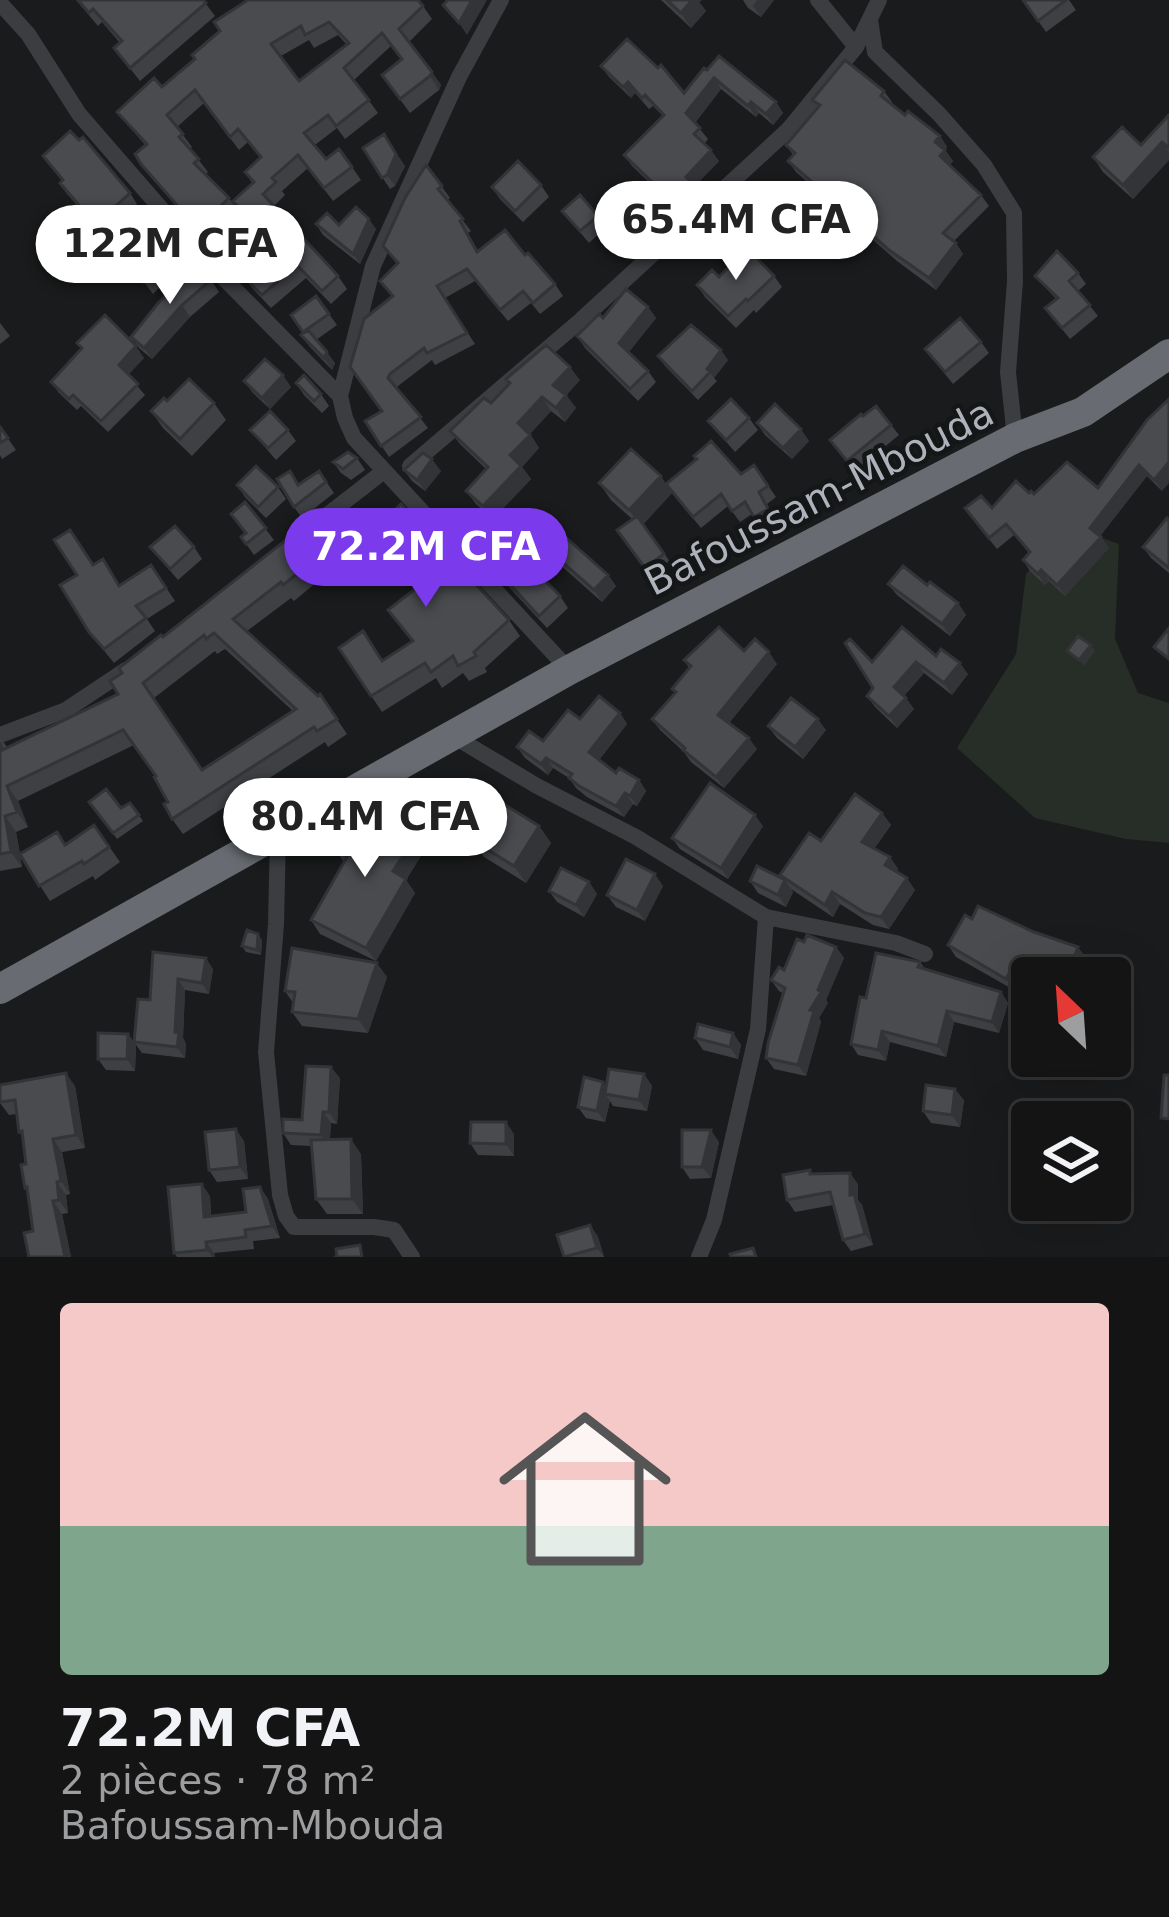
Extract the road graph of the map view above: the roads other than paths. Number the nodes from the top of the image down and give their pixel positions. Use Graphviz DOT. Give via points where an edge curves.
graph roads {
  1 [pos="501,0"];
  2 [pos="818,0"];
  3 [pos="879,0"];
  4 [pos="0,3"];
  5 [pos="870,20"];
  6 [pos="856,47"];
  7 [pos="1169,354"];
  8 [pos="340,396"];
  9 [pos="1015,438"];
  10 [pos="388,476"];
  11 [pos="275,555"];
  12 [pos="149,652"];
  13 [pos="569,670"];
  14 [pos="0,735"];
  15 [pos="453,736"];
  16 [pos="278,834"];
  17 [pos="766,917"];
  18 [pos="925,954"];
  19 [pos="0,989"];
  20 [pos="412,1257"];
  21 [pos="699,1257"];
  1 -- 8 [label="street" via="373,266"];
  2 -- 6 [label="street"];
  3 -- 5 [label="street"];
  4 -- 8 [label="street" via="79,114 203,257"];
  5 -- 6 [label="street"];
  5 -- 9 [label="street" via="875,52 984,165 1014,213 1008,372"];
  6 -- 10 [label="street" via="788,130 580,320"];
  7 -- 9 [label="highway, Bafoussam-Mbouda" via="1083,412"];
  8 -- 10 [label="street" via="354,438"];
  9 -- 13 [label="highway, Bafoussam-Mbouda"];
  10 -- 11 [label="street"];
  10 -- 13 [label="street"];
  12 -- 14 [label="street" via="67,710"];
  13 -- 15 [label="highway, Bafoussam-Mbouda"];
  15 -- 16 [label="highway, Bafoussam-Mbouda"];
  15 -- 17 [label="street"];
  16 -- 19 [label="highway, Bafoussam-Mbouda"];
  16 -- 20 [label="street" via="266,1052 286,1216 294,1227 394,1230"];
  17 -- 18 [label="street"];
  17 -- 21 [label="street" via="758,1029 715,1220"];
}
